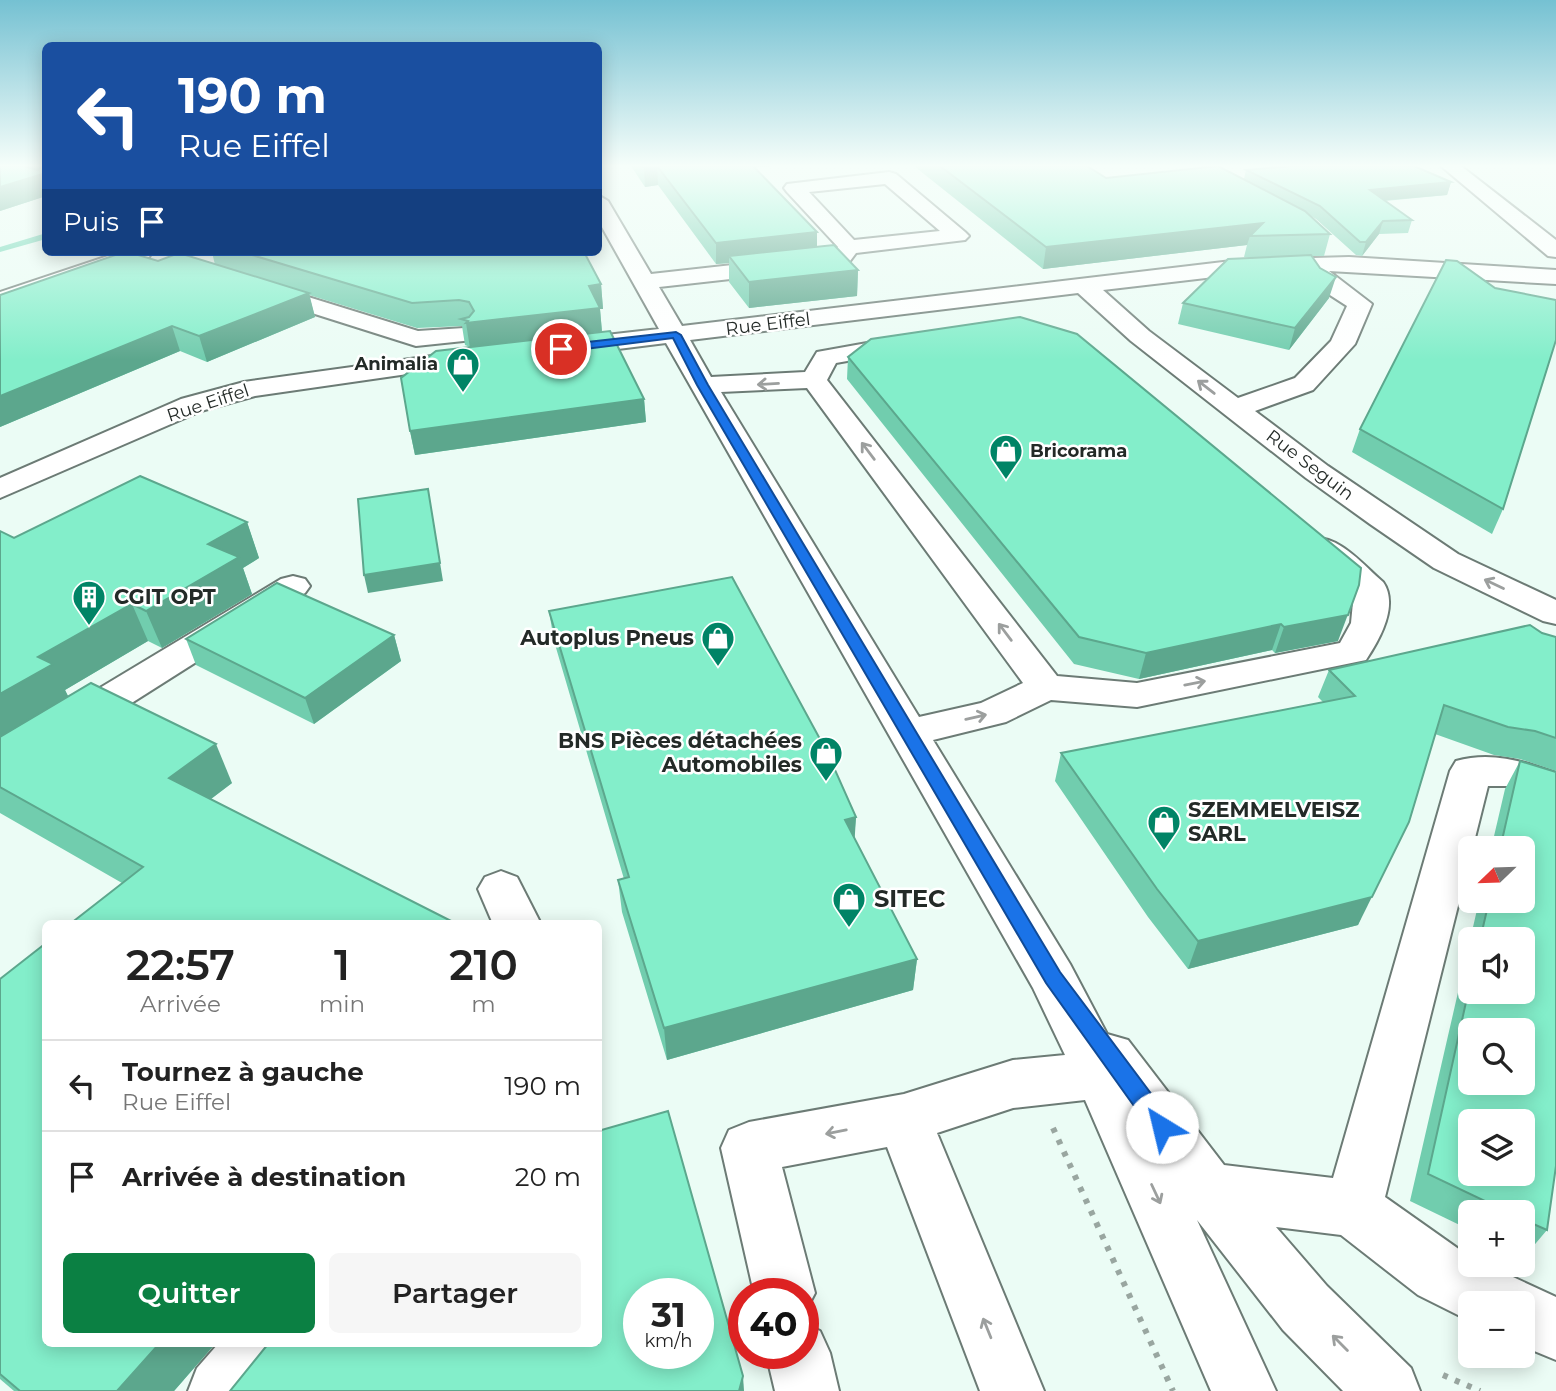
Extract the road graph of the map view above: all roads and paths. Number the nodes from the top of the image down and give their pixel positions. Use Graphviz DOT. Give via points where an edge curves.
graph roads {
  1 [pos="834,231"];
  2 [pos="952,231"];
  3 [pos="1532,231"];
  4 [pos="1324,241"];
  5 [pos="611,246"];
  6 [pos="849,247"];
  7 [pos="1554,248"];
  8 [pos="129,256"];
  9 [pos="1349,264"];
  10 [pos="1314,265"];
  11 [pos="1556,277"];
  12 [pos="644,282"];
  13 [pos="240,283"];
  14 [pos="1084,286"];
  15 [pos="0,300"];
  16 [pos="676,335"];
  17 [pos="936,340"];
  18 [pos="538,351"];
  19 [pos="814,380"];
  20 [pos="703,385"];
  21 [pos="1235,409"];
  22 [pos="0,489"];
  23 [pos="1296,526"];
  24 [pos="293,586"];
  25 [pos="1556,613"];
  26 [pos="1046,687"];
  27 [pos="909,732"];
  28 [pos="0,767"];
  29 [pos="1556,788"];
  30 [pos="1053,978"];
  31 [pos="1101,1075"];
  32 [pos="1033,1083"];
  33 [pos="904,1119"];
  34 [pos="1209,1191"];
  35 [pos="1353,1208"];
  36 [pos="780,1278"];
  37 [pos="1475,1291"];
  38 [pos="1535,1319"];
  39 [pos="1556,1329"];
  40 [pos="257,1347"];
  41 [pos="802,1369"];
  42 [pos="220,1391"];
  43 [pos="807,1391"];
  44 [pos="1012,1391"];
  45 [pos="1173,1391"];
  46 [pos="1244,1391"];
  47 [pos="1388,1391"];
  1 -- 6 [label="street"];
  2 -- 6 [label="street" via="958,236"];
  3 -- 7 [label="street"];
  4 -- 9 [label="street"];
  5 -- 12 [label="street"];
  6 -- 12 [label="street" via="839,260"];
  8 -- 15 [label="street"];
  9 -- 10 [label="street, Rue Eiffel"];
  9 -- 11 [label="street, Rue Eiffel"];
  10 -- 14 [label="street, Rue Eiffel" via="1217,269"];
  10 -- 21 [label="street" via="1324,281 1360,304 1342,344 1304,384"];
  12 -- 16 [label="street"];
  13 -- 22 [label="street, Rue Eiffel" via="416,339 495,344 253,388 191,405"];
  14 -- 16 [label="street, Rue Eiffel"];
  21 -- 14 [label="street, Rue Seguin, one-way"];
  16 -- 18 [label="street, Rue Eiffel"];
  16 -- 20 [label="street"];
  17 -- 19 [label="street" via="826,357"];
  19 -- 20 [label="street, one-way"];
  26 -- 19 [label="street, one-way"];
  20 -- 27 [label="street"];
  25 -- 21 [label="street, Rue Seguin, one-way" via="1446,561"];
  26 -- 23 [label="street, one-way" via="1137,695 1353,652 1369,623 1371,589"];
  24 -- 28 [label="street"];
  27 -- 26 [label="street, one-way" via="992,713"];
  27 -- 30 [label="street"];
  29 -- 35 [label="street" via="1510,772 1471,771"];
  30 -- 31 [label="street"];
  30 -- 34 [label="street"];
  31 -- 32 [label="street"];
  31 -- 46 [label="street, one-way"];
  32 -- 33 [label="street" via="1013,1084"];
  32 -- 45 [label="path"];
  33 -- 36 [label="street, one-way" via="749,1148"];
  44 -- 33 [label="street, one-way"];
  34 -- 35 [label="street"];
  47 -- 34 [label="street, one-way" via="1305,1308"];
  35 -- 37 [label="street" via="1439,1274"];
  38 -- 39 [label="street"];
  40 -- 42 [label="street"];
  41 -- 43 [label="street"];
}
